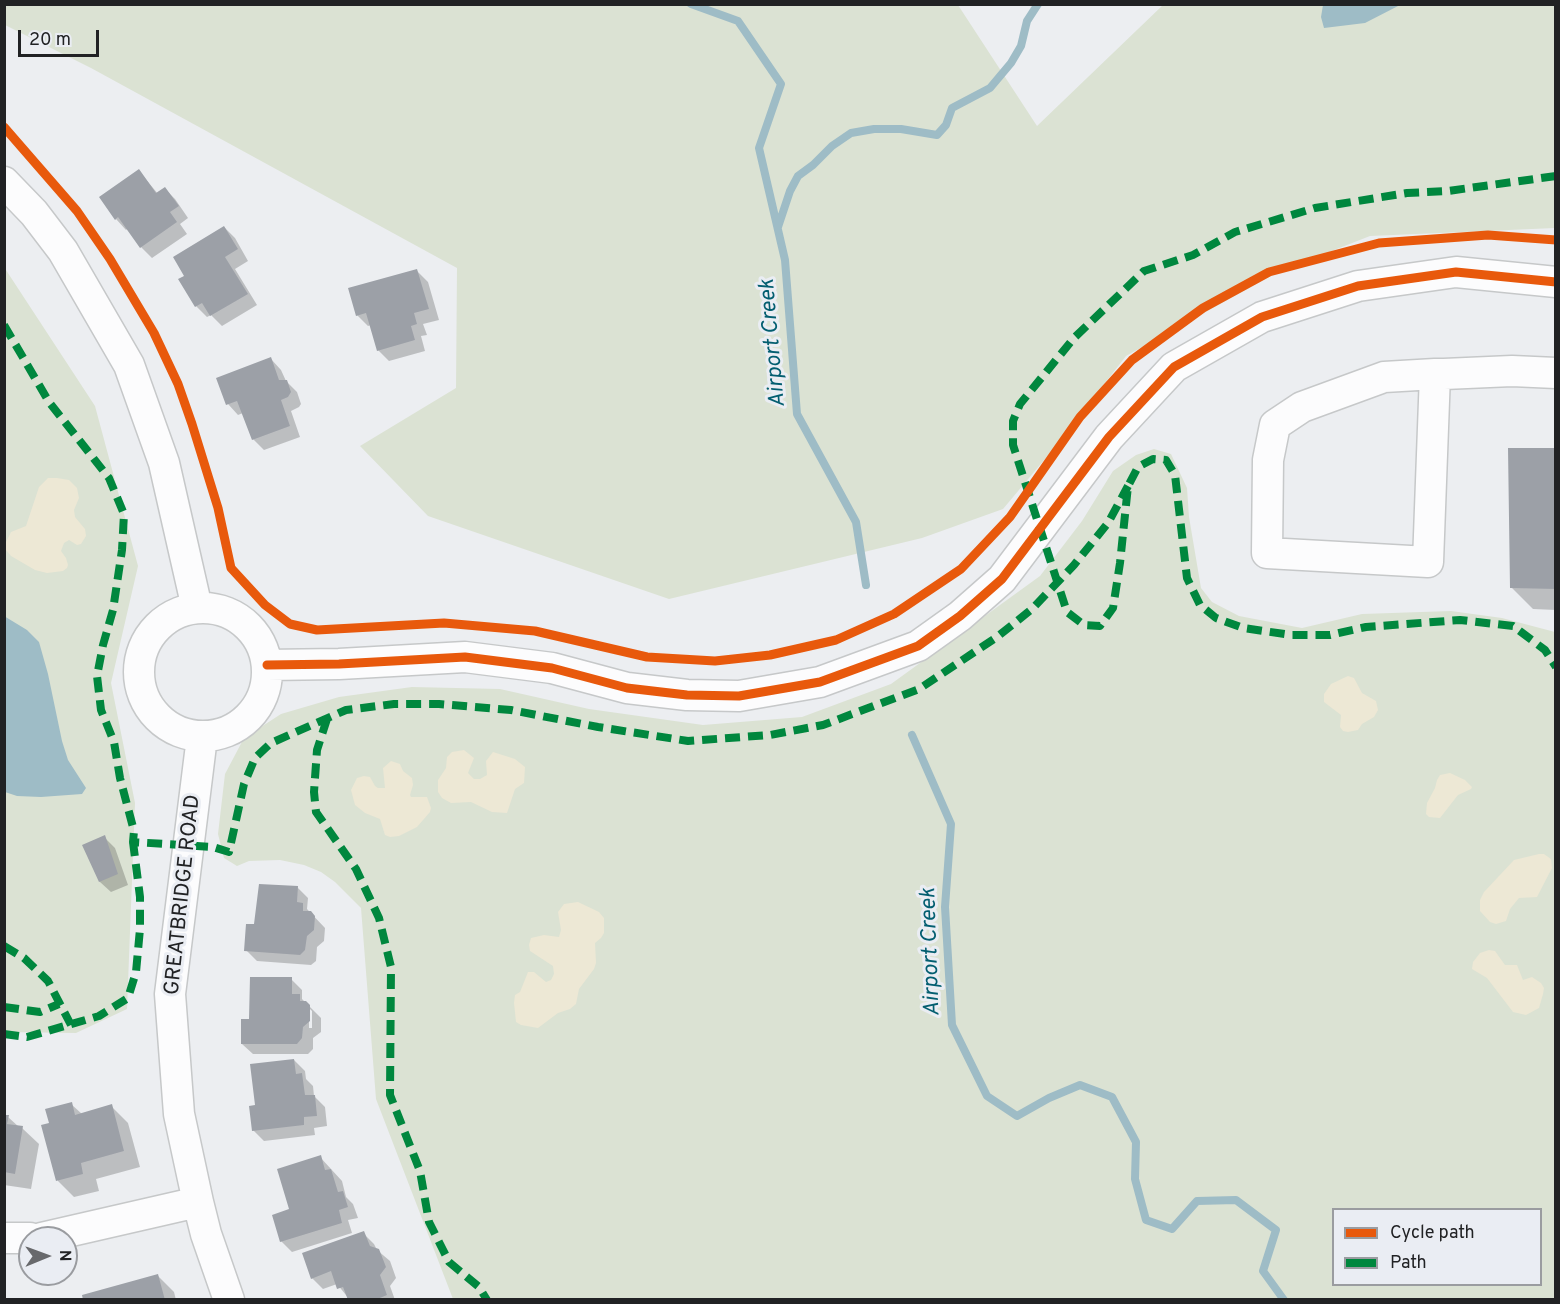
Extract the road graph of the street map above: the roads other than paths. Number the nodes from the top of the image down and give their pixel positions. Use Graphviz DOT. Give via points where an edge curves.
graph roads {
  1 [pos="4,182"];
  2 [pos="1556,282"];
  3 [pos="1556,373"];
  4 [pos="1435,374"];
  5 [pos="197,608"];
  6 [pos="267,665"];
  7 [pos="202,736"];
  8 [pos="198,1202"];
  9 [pos="78,1230"];
  10 [pos="229,1299"];
  1 -- 5 [label="street" via="63,251 129,365 164,463"];
  2 -- 6 [label="street" via="1456,272 1358,286 1262,317 1173,367 1109,437 1002,579 960,616 918,646 820,682 739,696 687,696 627,688 552,668 465,657"];
  3 -- 4 [label="street"];
  4 -- 4 [label="street" via="1384,377 1302,406 1275,424 1268,460 1267,553 1428,562"];
  5 -- 6 [label="street" via="216,609 237,617 262,647"];
  5 -- 7 [label="street" via="165,620 145,644 139,666 141,692 153,712 169,727"];
  6 -- 7 [label="street" via="264,689 255,709 241,724 224,733"];
  7 -- 8 [label="street, GREATBRIDGE ROAD" via="170,994 179,1114"];
  8 -- 9 [label="street"];
  8 -- 10 [label="street, GREATBRIDGE ROAD"];
}
